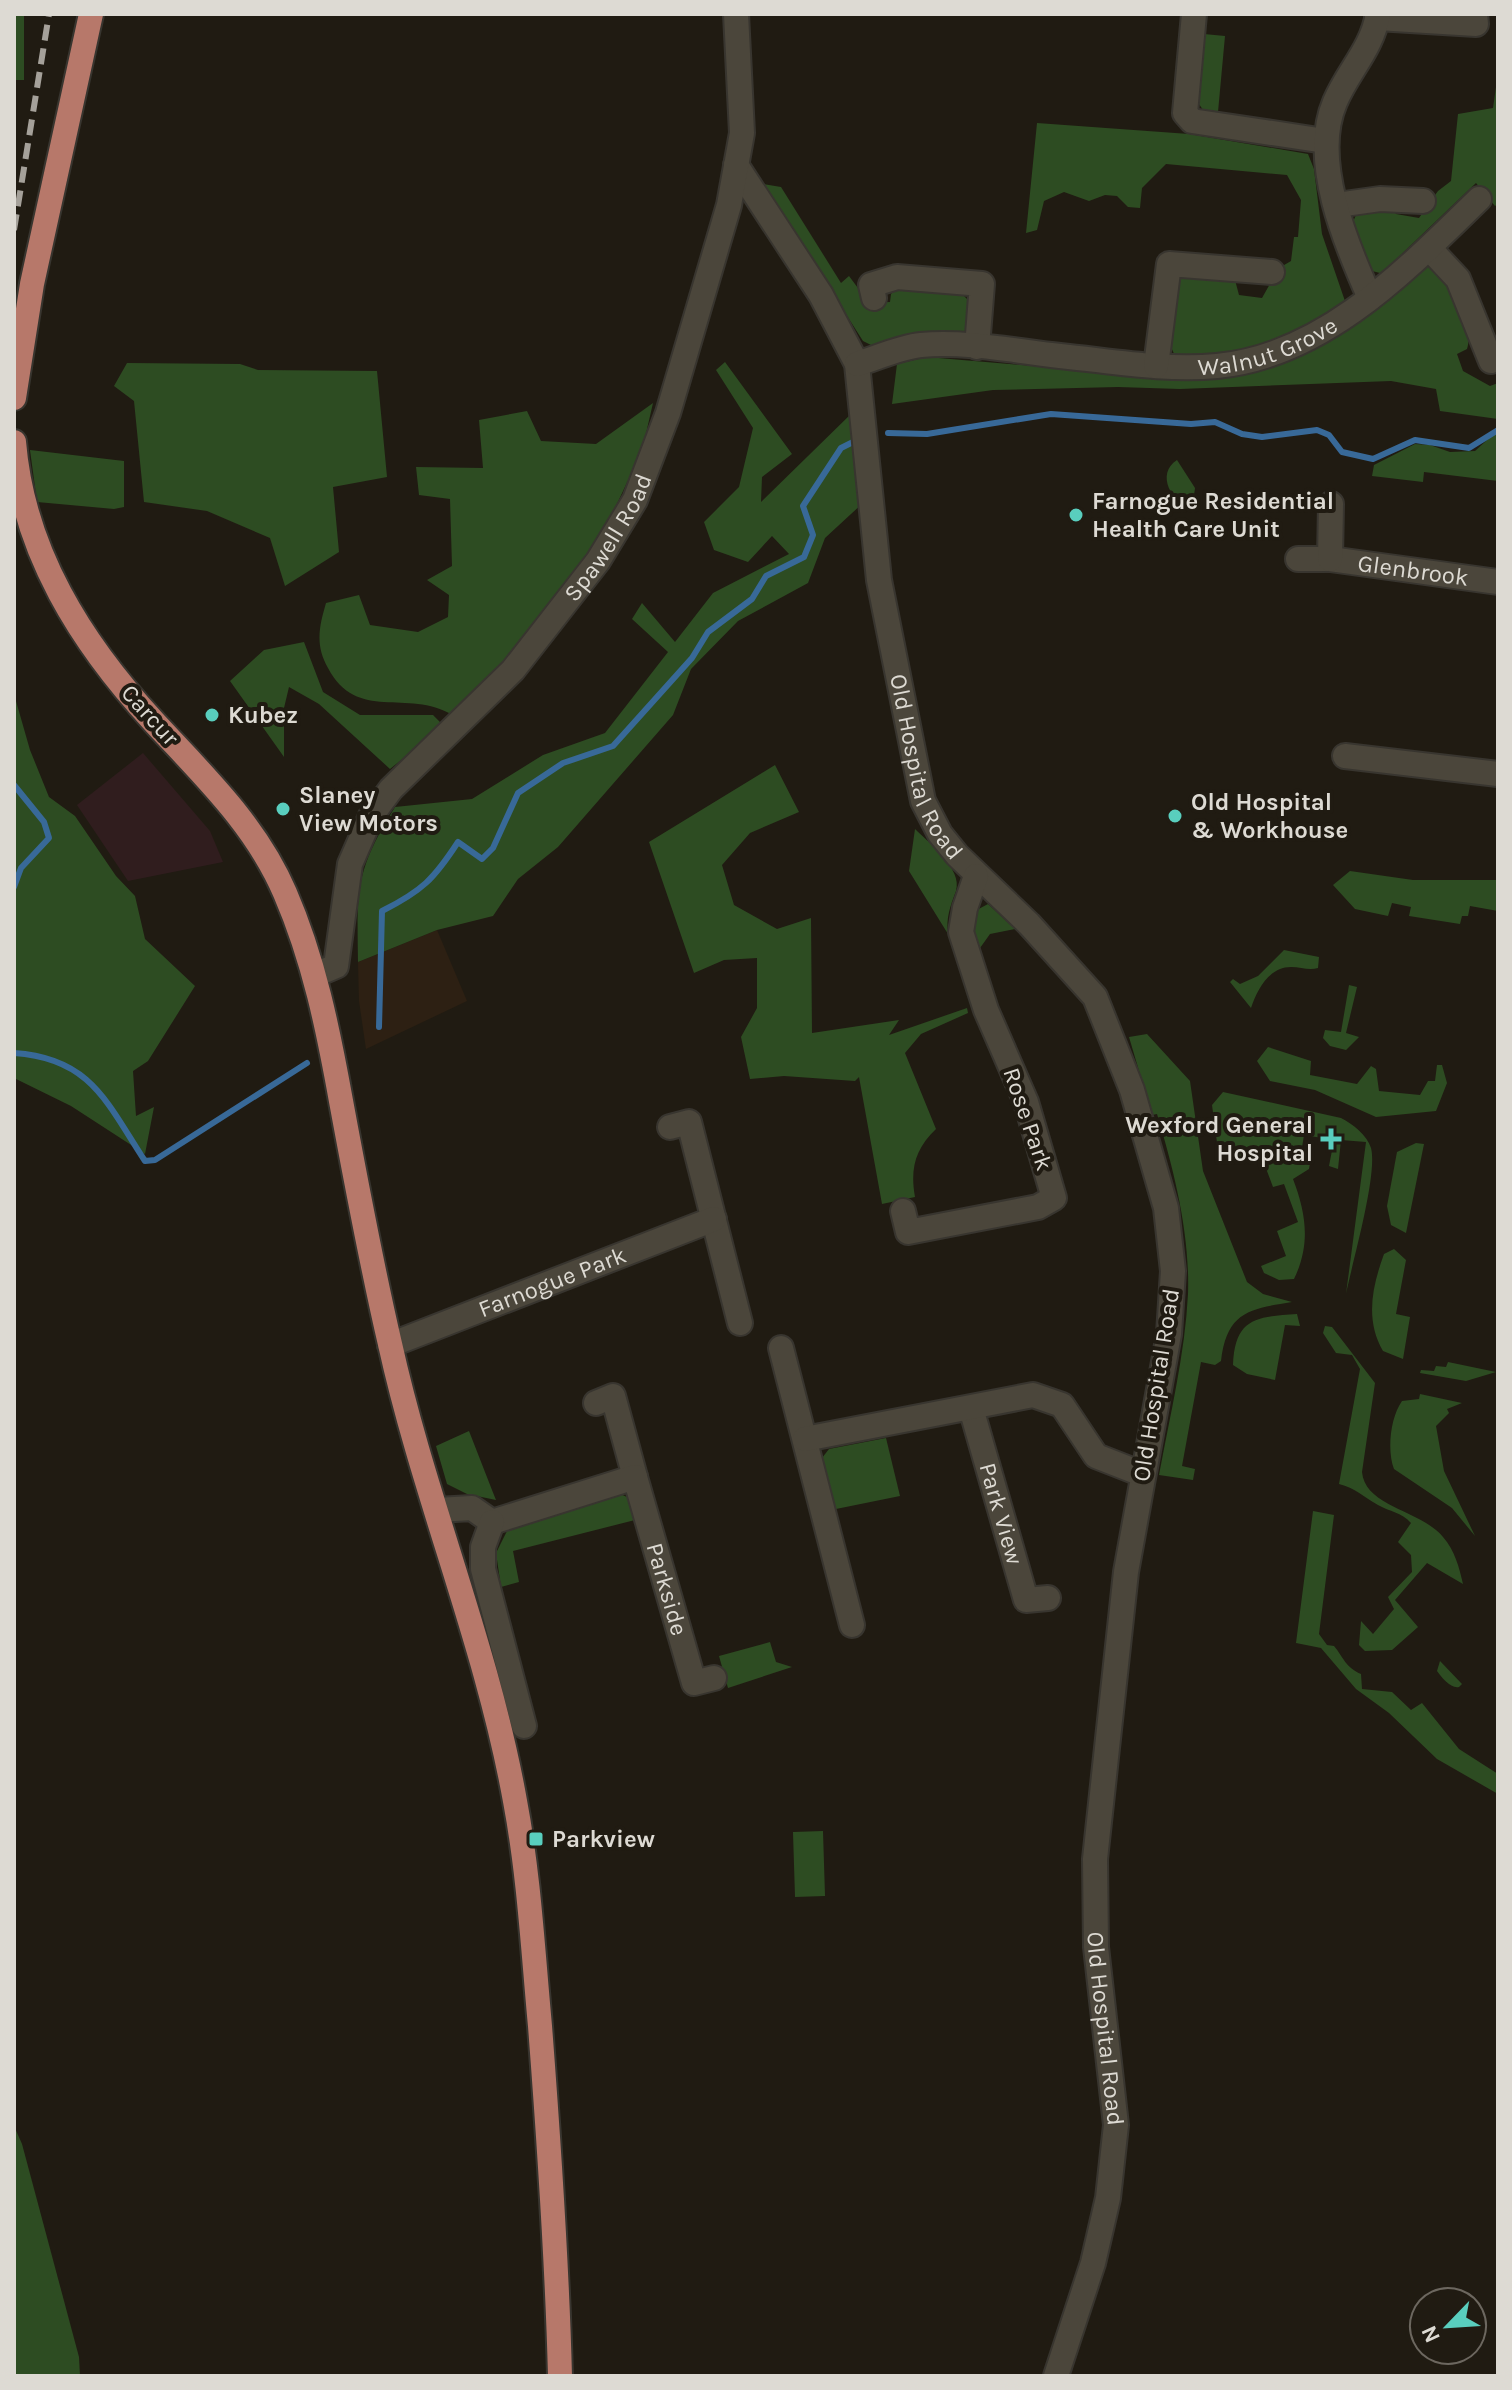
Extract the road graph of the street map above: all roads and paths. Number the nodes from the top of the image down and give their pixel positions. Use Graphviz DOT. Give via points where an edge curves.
graph roads {
  1 [pos="91,14"];
  2 [pos="736,14"];
  3 [pos="1194,14"];
  4 [pos="1475,14"];
  5 [pos="1377,16"];
  6 [pos="1327,150"];
  7 [pos="736,165"];
  8 [pos="1479,199"];
  9 [pos="1423,201"];
  10 [pos="1337,205"];
  11 [pos="1429,248"];
  12 [pos="1272,272"];
  13 [pos="874,298"];
  14 [pos="1370,298"];
  15 [pos="977,347"];
  16 [pos="1491,361"];
  17 [pos="857,364"];
  18 [pos="1156,366"];
  19 [pos="14,398"];
  20 [pos="14,442"];
  21 [pos="1331,504"];
  22 [pos="1298,559"];
  23 [pos="1330,559"];
  24 [pos="1498,582"];
  25 [pos="1345,756"];
  26 [pos="1498,774"];
  27 [pos="976,876"];
  28 [pos="315,975"];
  29 [pos="670,1127"];
  30 [pos="903,1211"];
  31 [pos="714,1219"];
  32 [pos="740,1323"];
  33 [pos="390,1345"];
  34 [pos="781,1348"];
  35 [pos="596,1403"];
  36 [pos="971,1408"];
  37 [pos="805,1439"];
  38 [pos="1142,1474"];
  39 [pos="635,1477"];
  40 [pos="437,1510"];
  41 [pos="492,1522"];
  42 [pos="1048,1598"];
  43 [pos="852,1625"];
  44 [pos="714,1678"];
  45 [pos="524,1726"];
  46 [pos="560,2376"];
  47 [pos="1056,2376"];
  1 -- 19 [label="main road" via="32,284"];
  2 -- 7 [label="street, Spawell Road" via="742,133"];
  3 -- 6 [label="street" via="1185,113 1192,121"];
  4 -- 5 [label="street" via="1476,24"];
  5 -- 6 [label="street" via="1367,48 1336,99"];
  6 -- 10 [label="street"];
  7 -- 17 [label="street, Old Hospital Road" via="821,295"];
  7 -- 28 [label="street, Spawell Road" via="696,322 635,500 598,561 513,670 391,789 371,816 350,864 336,966"];
  8 -- 11 [label="street, Walnut Grove"];
  9 -- 10 [label="street"];
  10 -- 14 [label="street" via="1341,230"];
  11 -- 14 [label="street, Walnut Grove"];
  11 -- 16 [label="street" via="1458,279"];
  12 -- 18 [label="street, Walnut Grove" via="1169,264"];
  13 -- 15 [label="street" via="871,285 897,277 982,284"];
  14 -- 18 [label="street, Walnut Grove" via="1327,328 1267,356 1215,366"];
  15 -- 17 [label="street, Walnut Grove" via="919,345"];
  15 -- 18 [label="street, Walnut Grove"];
  17 -- 27 [label="street, Old Hospital Road" via="879,580 913,765 930,816"];
  20 -- 28 [label="main road, Carcur" via="29,519 72,617 120,683 247,827 284,890"];
  21 -- 23 [label="street, Glenbrook"];
  22 -- 23 [label="street, Glenbrook"];
  23 -- 24 [label="street, Glenbrook"];
  25 -- 26 [label="street"];
  27 -- 30 [label="street, Rose Park" via="961,932 986,1010 1026,1102 1054,1198 1038,1207 908,1232"];
  27 -- 38 [label="street, Old Hospital Road" via="1029,924 1095,997 1132,1090 1166,1208 1173,1271 1169,1334"];
  28 -- 33 [label="main road, Carcur"];
  29 -- 31 [label="street" via="689,1122"];
  31 -- 32 [label="street"];
  31 -- 33 [label="street, Farnogue Park"];
  33 -- 40 [label="main road, Carcur"];
  34 -- 37 [label="street"];
  35 -- 39 [label="street, Parkside" via="613,1396"];
  36 -- 37 [label="street"];
  36 -- 38 [label="street" via="1033,1395 1048,1397 1062,1405 1096,1456"];
  36 -- 42 [label="street, Park View" via="1026,1600"];
  37 -- 43 [label="street"];
  38 -- 47 [label="street, Old Hospital Road" via="1121,1612 1095,1859 1096,1947 1114,2139 1093,2263"];
  39 -- 41 [label="street"];
  39 -- 44 [label="street, Parkside" via="694,1683"];
  40 -- 41 [label="street" via="472,1508"];
  40 -- 46 [label="main road, Carcur" via="515,1801 531,1919 552,2177"];
  41 -- 45 [label="street" via="483,1547 483,1569"];
}
